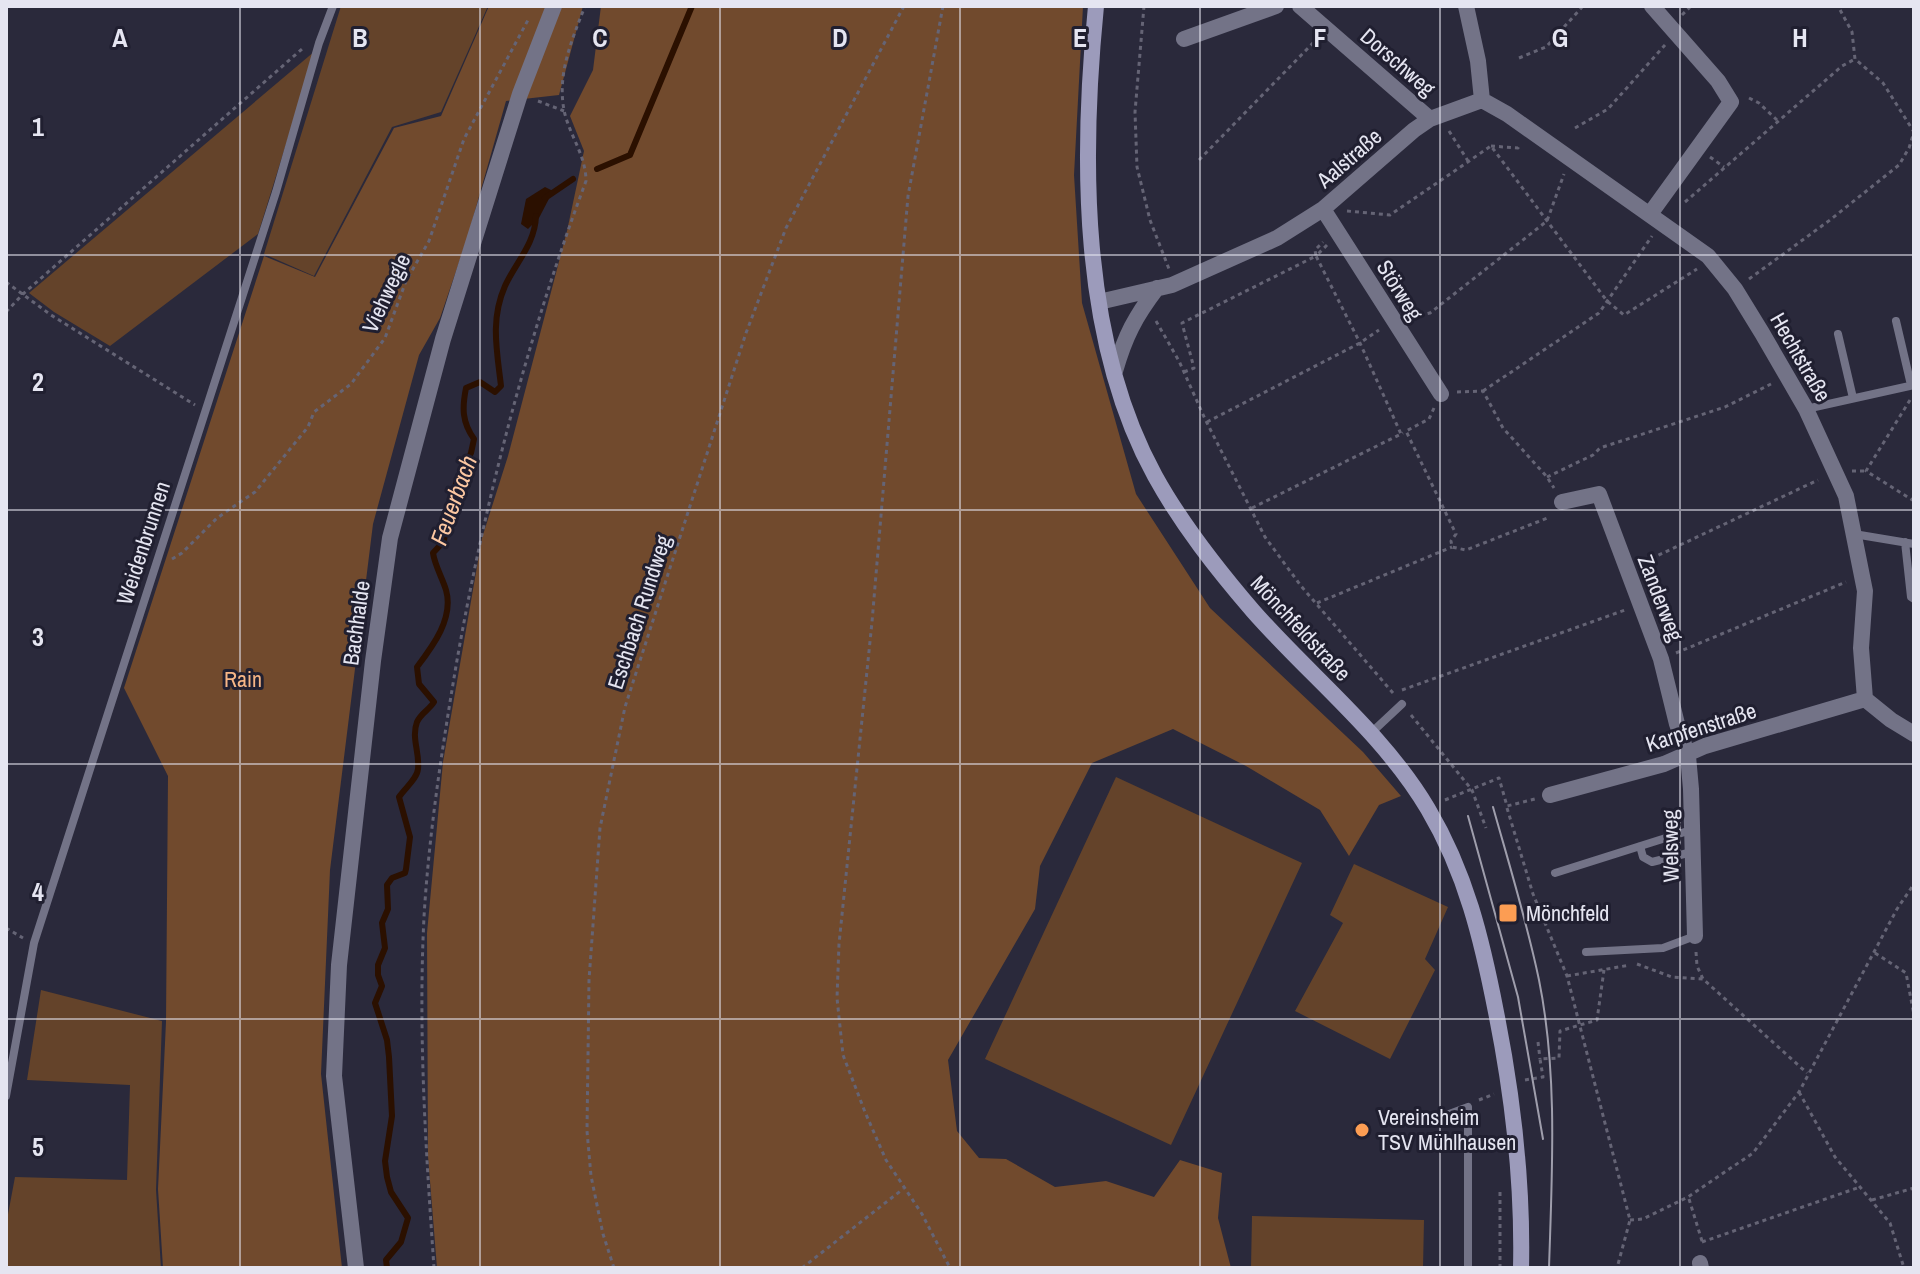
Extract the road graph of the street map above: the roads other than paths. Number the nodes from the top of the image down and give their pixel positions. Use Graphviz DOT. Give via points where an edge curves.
graph roads {
  1 [pos="333,6"];
  2 [pos="554,6"];
  3 [pos="1096,6"];
  4 [pos="1276,6"];
  5 [pos="1300,6"];
  6 [pos="1466,6"];
  7 [pos="1652,6"];
  8 [pos="1184,39"];
  9 [pos="1482,100"];
  10 [pos="1430,119"];
  11 [pos="1323,209"];
  12 [pos="1656,218"];
  13 [pos="1165,287"];
  14 [pos="1099,302"];
  15 [pos="1896,321"];
  16 [pos="1838,334"];
  17 [pos="1115,371"];
  18 [pos="1913,388"];
  19 [pos="1441,394"];
  20 [pos="1853,398"];
  21 [pos="1806,409"];
  22 [pos="1562,502"];
  23 [pos="1854,534"];
  24 [pos="1910,543"];
  25 [pos="1914,599"];
  26 [pos="1865,699"];
  27 [pos="1402,704"];
  28 [pos="1370,733"];
  29 [pos="1914,734"];
  30 [pos="1688,756"];
  31 [pos="1550,795"];
  32 [pos="1692,830"];
  33 [pos="1640,846"];
  34 [pos="1693,852"];
  35 [pos="1555,873"];
  36 [pos="1695,936"];
  37 [pos="1586,952"];
  38 [pos="6,1096"];
  39 [pos="1425,1123"];
  40 [pos="356,1268"];
  41 [pos="1468,1268"];
  42 [pos="1521,1268"];
  1 -- 38 [label="lane, Weidenbrunnen" via="34,943"];
  2 -- 40 [label="street, Bachhalde" via="520,94 443,339 390,538 340,949 334,1076"];
  3 -- 14 [label="main road, Mönchfeldstraße" via="1089,202"];
  4 -- 8 [label="street"];
  5 -- 10 [label="street, Dorschweg"];
  6 -- 9 [label="street"];
  7 -- 12 [label="street" via="1731,102"];
  9 -- 10 [label="street, Aalstraße"];
  9 -- 12 [label="street, Hechtstraße"];
  10 -- 11 [label="street, Aalstraße"];
  11 -- 13 [label="street, Aalstraße" via="1277,238"];
  11 -- 19 [label="street, Störweg"];
  12 -- 21 [label="street, Hechtstraße" via="1711,260 1735,289"];
  13 -- 14 [label="street, Aalstraße"];
  13 -- 17 [label="street, Aalstraße" via="1135,316"];
  14 -- 17 [label="main road, Mönchfeldstraße"];
  15 -- 18 [label="lane"];
  16 -- 20 [label="lane"];
  17 -- 28 [label="main road, Mönchfeldstraße" via="1154,474 1190,531 1256,614"];
  18 -- 20 [label="lane"];
  20 -- 21 [label="lane"];
  21 -- 23 [label="street, Hechtstraße" via="1846,496"];
  22 -- 30 [label="street, Zanderweg" via="1599,494 1661,659"];
  23 -- 24 [label="lane"];
  23 -- 26 [label="street, Hechtstraße" via="1865,591"];
  24 -- 25 [label="lane"];
  26 -- 29 [label="street"];
  26 -- 30 [label="street, Karpfenstraße" via="1705,746"];
  27 -- 28 [label="lane"];
  28 -- 42 [label="main road, Mönchfeldstraße" via="1429,811 1473,908 1507,1065 1518,1157"];
  30 -- 31 [label="street, Karpfenstraße"];
  30 -- 32 [label="street, Welsweg"];
  32 -- 33 [label="lane"];
  32 -- 34 [label="street, Welsweg"];
  33 -- 34 [label="lane" via="1643,857 1652,862"];
  33 -- 35 [label="lane"];
  34 -- 36 [label="street, Welsweg"];
  36 -- 37 [label="lane" via="1663,948"];
  39 -- 41 [label="lane" via="1468,1107"];
}
